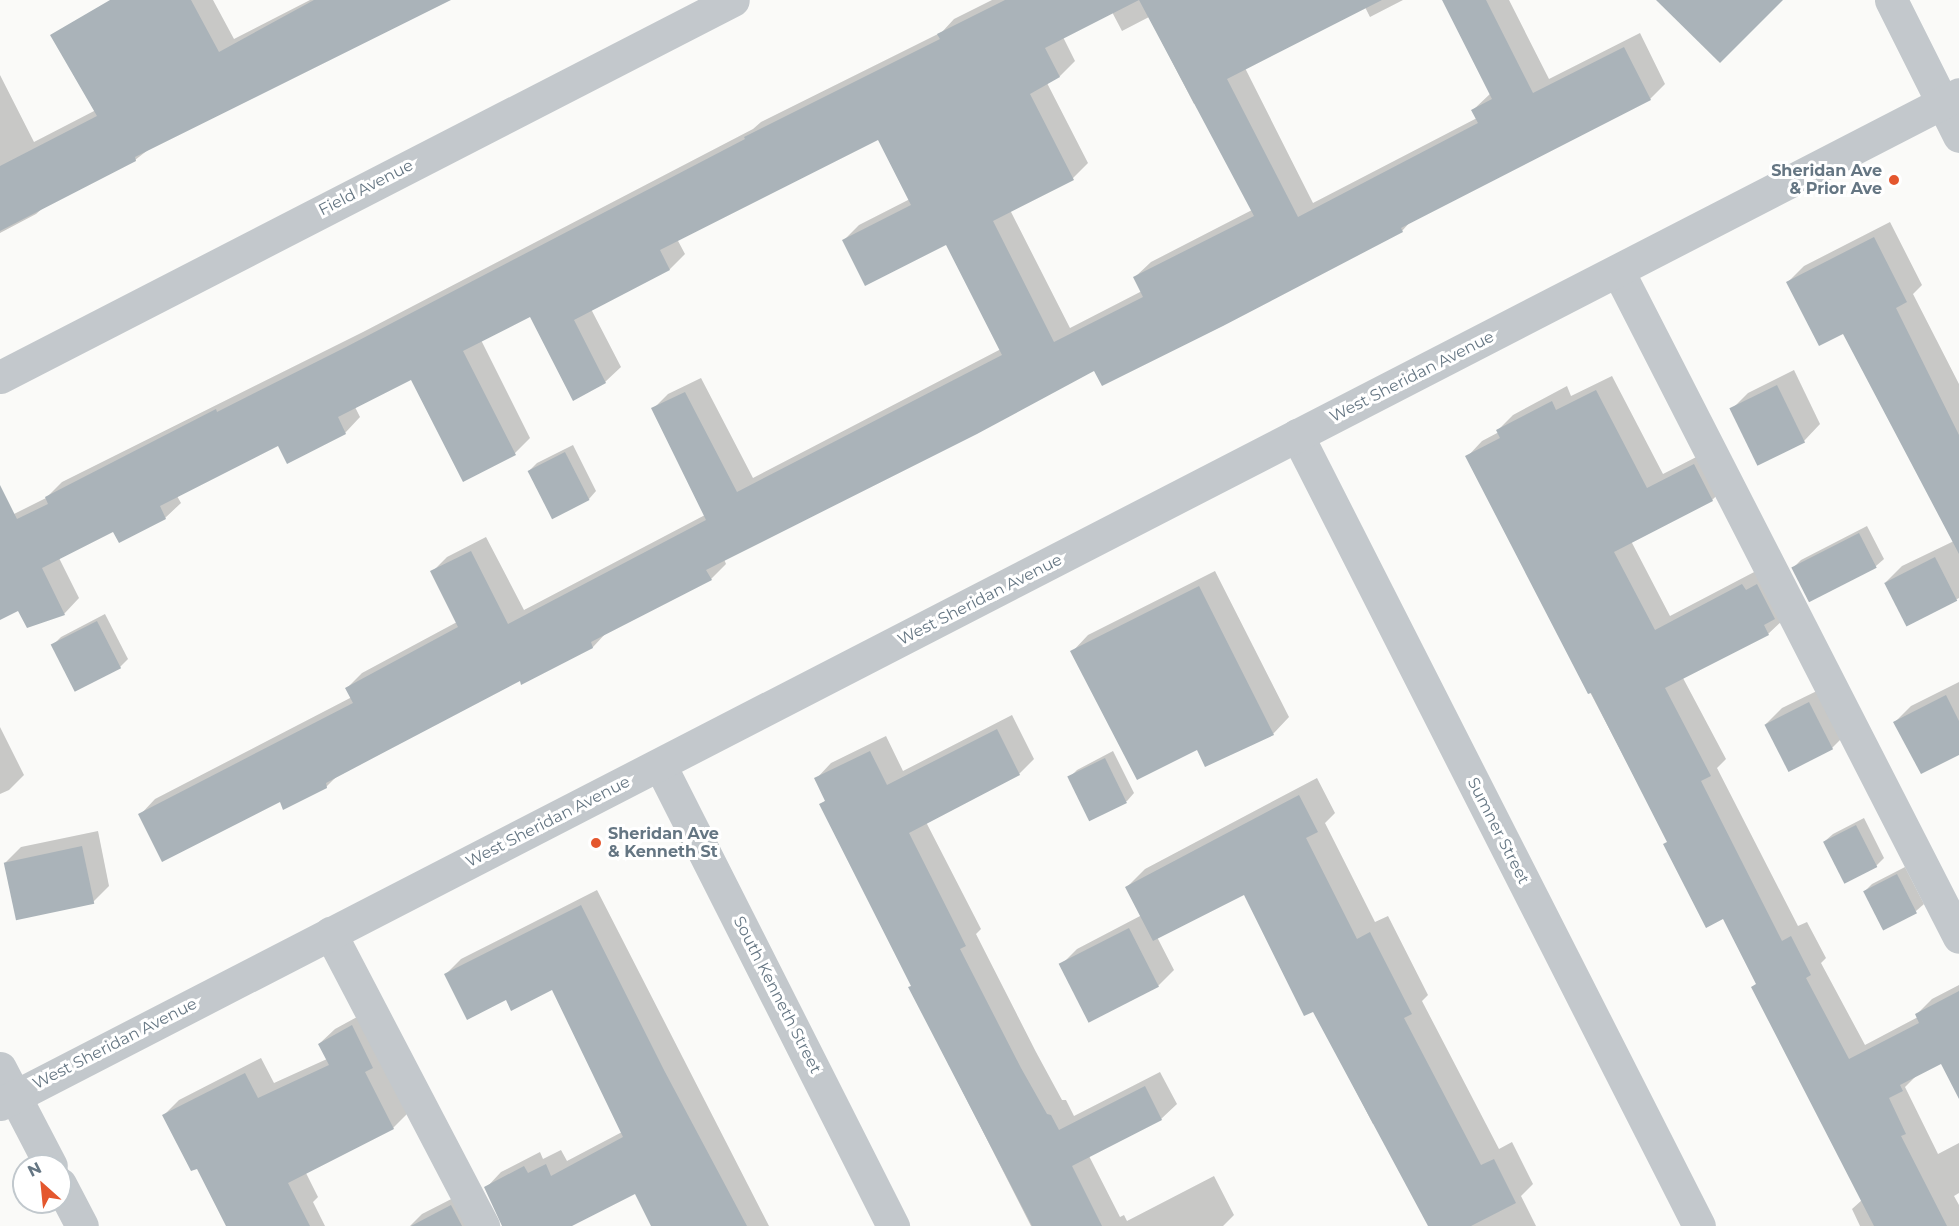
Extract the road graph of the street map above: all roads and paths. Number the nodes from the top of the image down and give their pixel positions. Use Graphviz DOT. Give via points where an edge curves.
graph roads {
  1 [pos="733,0"];
  2 [pos="1891,0"];
  3 [pos="1950,99"];
  4 [pos="1959,136"];
  5 [pos="1618,271"];
  6 [pos="0,377"];
  7 [pos="1298,435"];
  8 [pos="660,765"];
  9 [pos="330,933"];
  10 [pos="1959,937"];
  11 [pos="5,1090"];
  12 [pos="44,1154"];
  13 [pos="72,1207"];
  14 [pos="82,1226"];
  15 [pos="483,1226"];
  16 [pos="893,1226"];
  17 [pos="1699,1226"];
  1 -- 6 [label="street, Field Avenue"];
  2 -- 3 [label="street"];
  3 -- 4 [label="street"];
  3 -- 5 [label="street, West Sheridan Avenue"];
  5 -- 7 [label="street, West Sheridan Avenue"];
  5 -- 10 [label="street"];
  7 -- 8 [label="street, West Sheridan Avenue"];
  7 -- 17 [label="street, Sumner Street"];
  8 -- 9 [label="street, West Sheridan Avenue"];
  8 -- 16 [label="street, South Kenneth Street"];
  9 -- 11 [label="street, West Sheridan Avenue"];
  9 -- 15 [label="street"];
  11 -- 12 [label="street"];
  13 -- 14 [label="street"];
}
